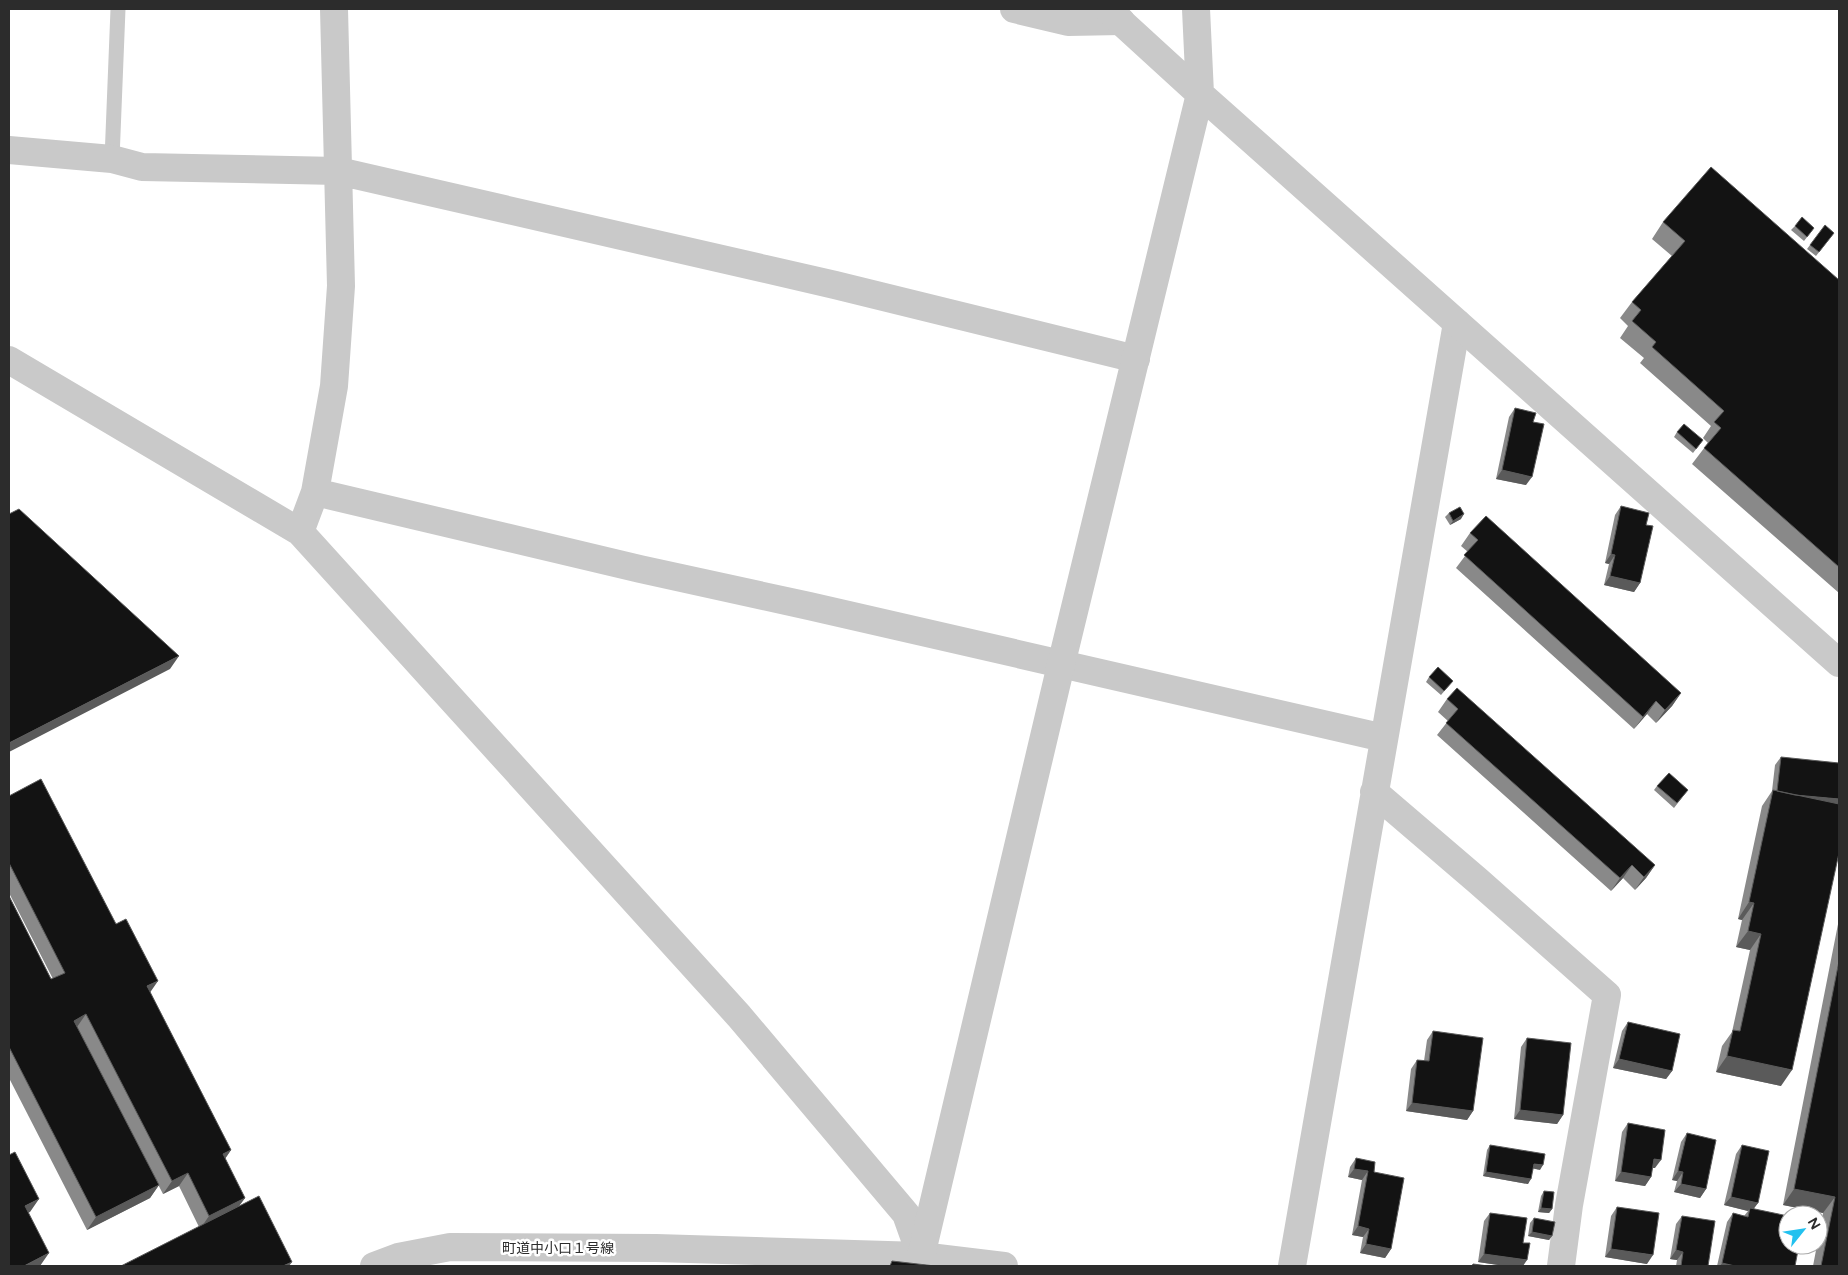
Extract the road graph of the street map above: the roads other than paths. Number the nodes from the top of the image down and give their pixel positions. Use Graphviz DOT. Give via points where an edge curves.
graph roads {
  1 [pos="118,9"];
  2 [pos="334,9"];
  3 [pos="1014,9"];
  4 [pos="1196,9"];
  5 [pos="1114,15"];
  6 [pos="1200,94"];
  7 [pos="9,150"];
  8 [pos="112,158"];
  9 [pos="338,171"];
  10 [pos="1457,323"];
  11 [pos="1136,359"];
  12 [pos="9,360"];
  13 [pos="315,492"];
  14 [pos="300,532"];
  15 [pos="1839,663"];
  16 [pos="1061,664"];
  17 [pos="1384,738"];
  18 [pos="1374,792"];
  19 [pos="790,1256"];
  20 [pos="921,1256"];
  21 [pos="374,1266"];
  22 [pos="1004,1266"];
  23 [pos="1292,1266"];
  24 [pos="1561,1266"];
  1 -- 8 [label="lane"];
  2 -- 9 [label="street"];
  3 -- 5 [label="street" via="1068,22"];
  4 -- 6 [label="street"];
  5 -- 6 [label="street"];
  6 -- 10 [label="street"];
  6 -- 11 [label="street"];
  7 -- 8 [label="street"];
  8 -- 9 [label="street" via="142,167"];
  9 -- 11 [label="street" via="835,285"];
  9 -- 13 [label="street" via="340,304 334,386"];
  10 -- 15 [label="street"];
  10 -- 17 [label="street"];
  11 -- 16 [label="street"];
  12 -- 14 [label="street"];
  13 -- 14 [label="street"];
  13 -- 16 [label="street"];
  14 -- 20 [label="street" via="739,1016 906,1214"];
  16 -- 17 [label="street"];
  16 -- 20 [label="street"];
  17 -- 18 [label="street"];
  18 -- 23 [label="street"];
  18 -- 24 [label="street" via="1607,995"];
  19 -- 20 [label="street, 町道中小口１号線"];
  19 -- 21 [label="street, 町道中小口１号線" via="745,1250 450,1247 407,1255"];
  20 -- 22 [label="street, 町道中小口１号線"];
}
